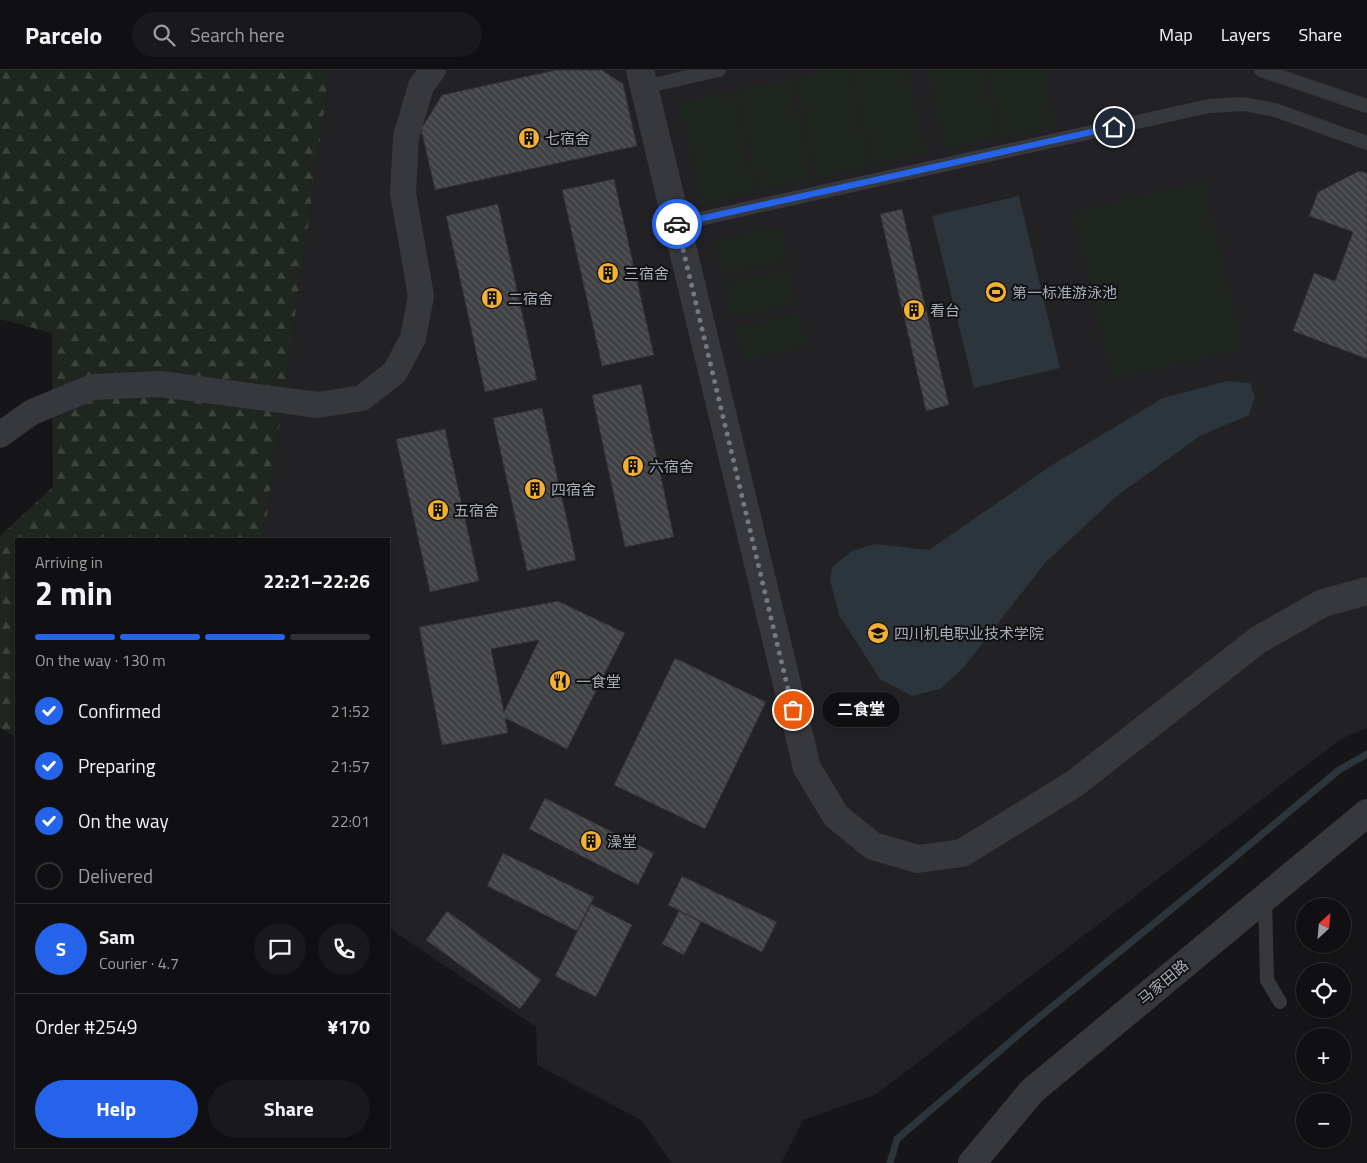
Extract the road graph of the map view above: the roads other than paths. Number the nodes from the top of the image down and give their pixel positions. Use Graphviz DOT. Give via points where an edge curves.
graph roads {
  1 [pos="433,70"];
  2 [pos="719,70"];
  3 [pos="1261,70"];
  4 [pos="642,78"];
  5 [pos="1367,106"];
  6 [pos="1367,143"];
  7 [pos="677,224"];
  8 [pos="0,435"];
  9 [pos="1367,591"];
  10 [pos="1367,813"];
  11 [pos="1265,898"];
  12 [pos="1280,1002"];
  13 [pos="972,1163"];
  1 -- 8 [label="street" via="421,86 406,137 402,193 421,296 413,338 395,372 362,398 318,405 160,384 93,387 32,412"];
  2 -- 4 [label="lane"];
  3 -- 5 [label="lane"];
  4 -- 7 [label="street"];
  6 -- 7 [label="lane" via="1275,110 1244,104 1209,106"];
  7 -- 9 [label="street" via="807,768 836,816 873,846 918,858 962,853 1074,784 1258,640 1323,603"];
  10 -- 11 [label="street, 马家田路"];
  11 -- 12 [label="lane" via="1267,980"];
  11 -- 13 [label="street, 马家田路" via="1032,1091"];
}
